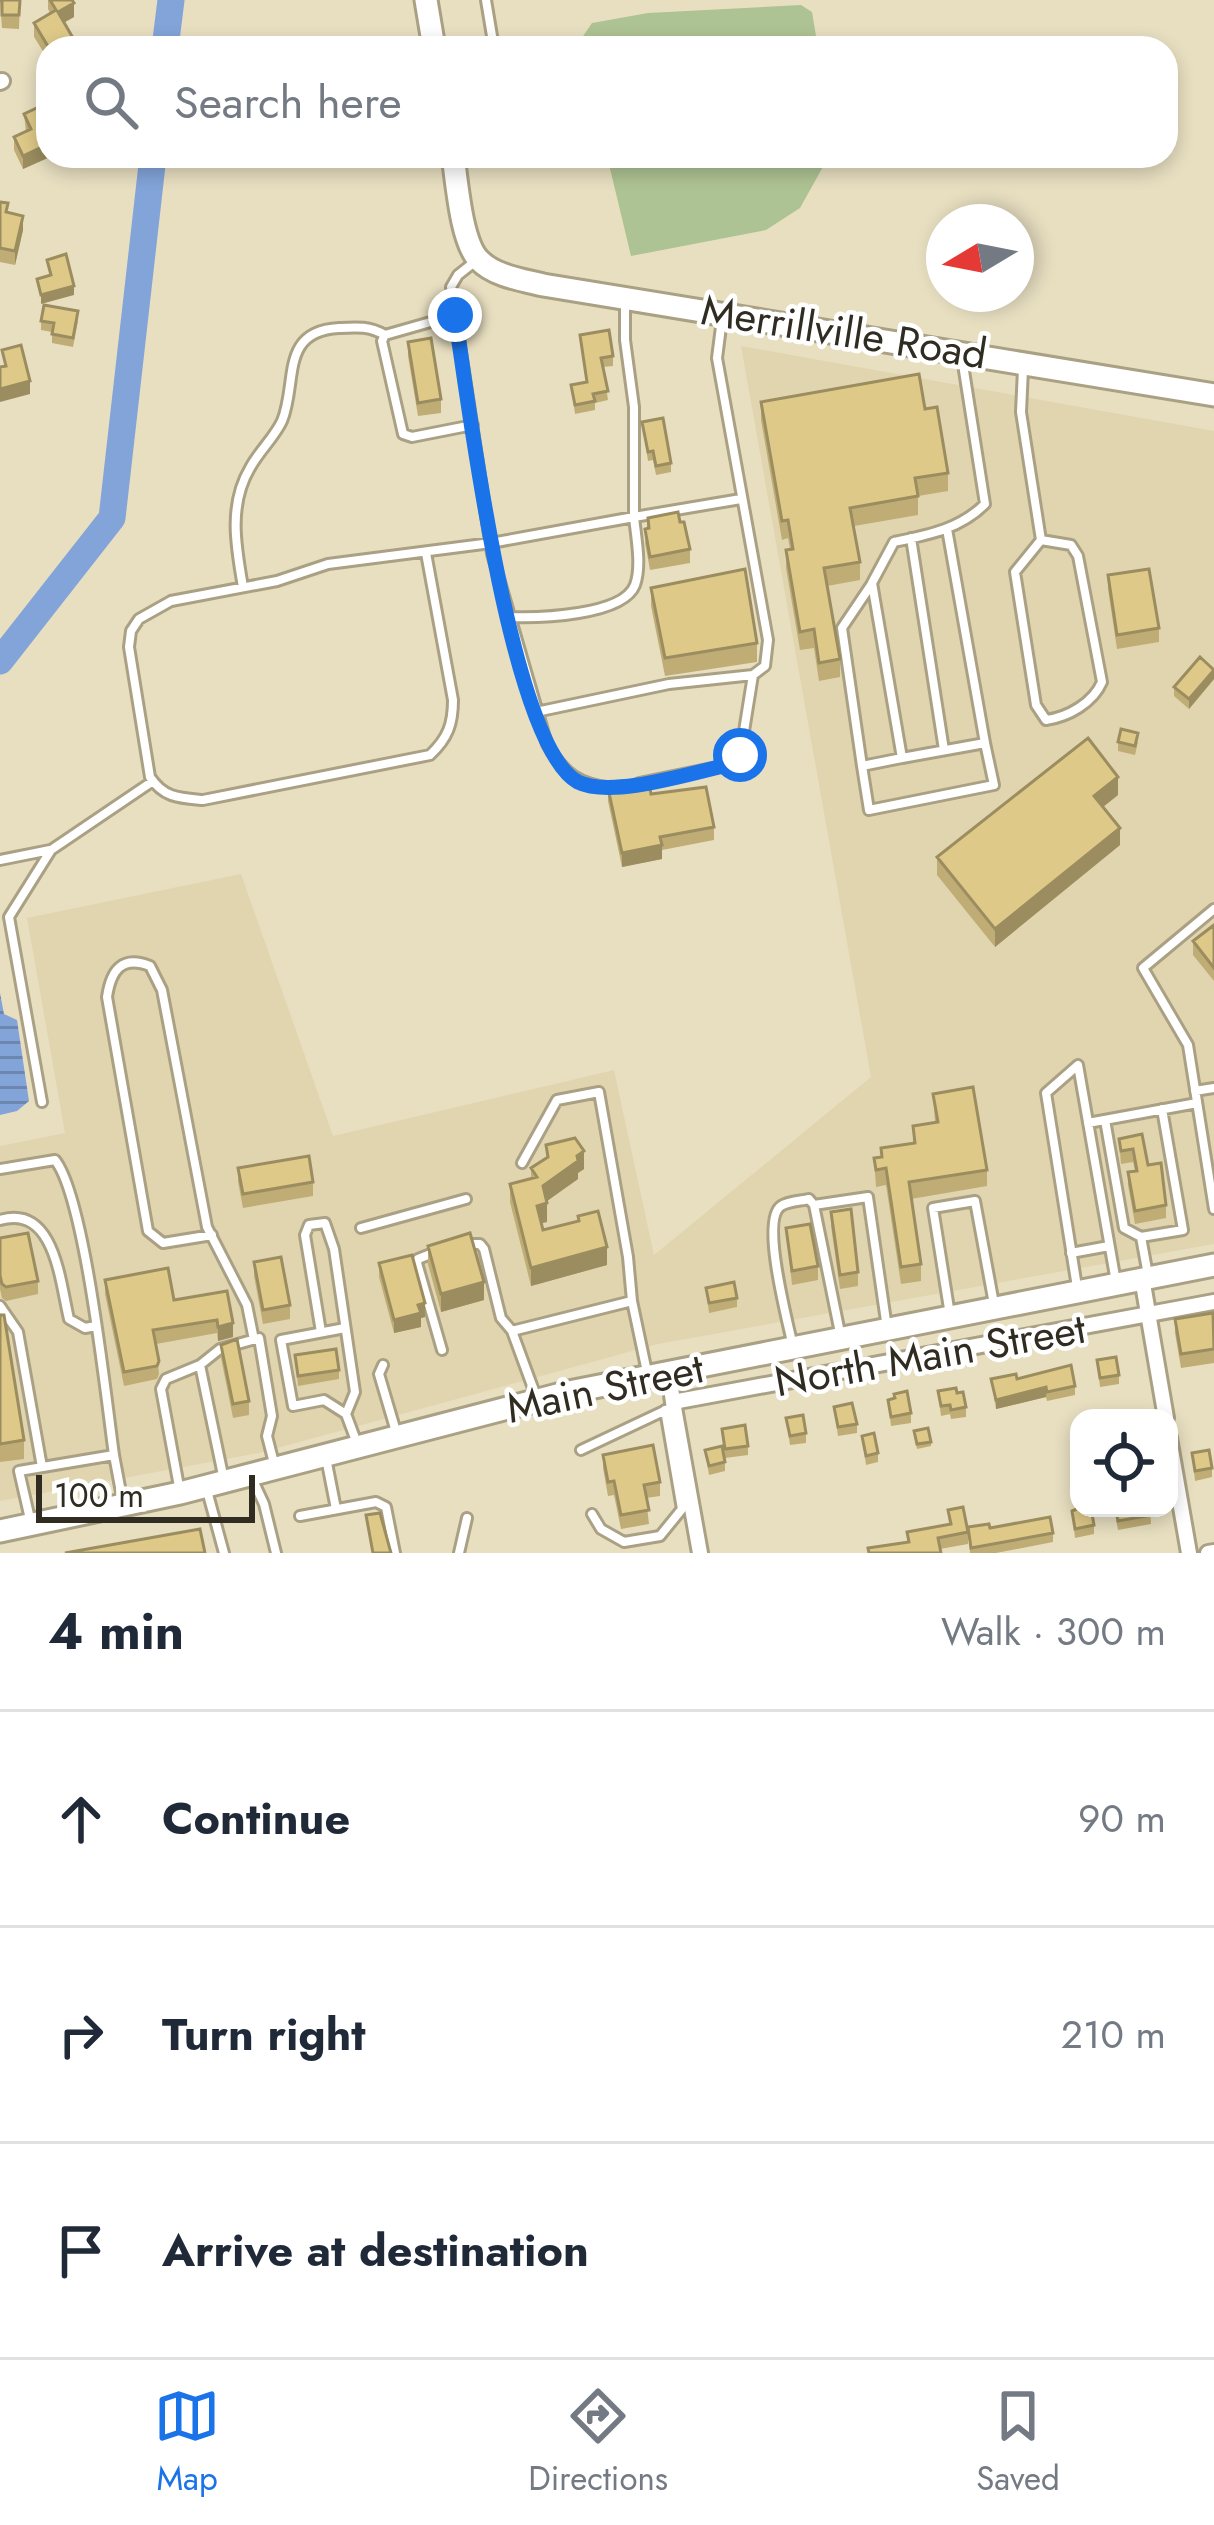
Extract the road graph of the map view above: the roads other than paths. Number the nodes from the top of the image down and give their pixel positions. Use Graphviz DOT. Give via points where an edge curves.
graph roads {
  1 [pos="426,0"];
  2 [pos="486,0"];
  3 [pos="432,36"];
  4 [pos="492,36"];
  5 [pos="455,168"];
  6 [pos="478,260"];
  7 [pos="625,297"];
  8 [pos="722,312"];
  9 [pos="455,315"];
  10 [pos="385,335"];
  11 [pos="961,351"];
  12 [pos="1023,361"];
  13 [pos="1214,395"];
  14 [pos="472,425"];
  15 [pos="741,499"];
  16 [pos="634,518"];
  17 [pos="946,529"];
  18 [pos="911,538"];
  19 [pos="1041,540"];
  20 [pos="491,543"];
  21 [pos="426,553"];
  22 [pos="872,583"];
  23 [pos="243,587"];
  24 [pos="509,617"];
  25 [pos="753,675"];
  26 [pos="536,712"];
  27 [pos="985,742"];
  28 [pos="944,750"];
  29 [pos="902,758"];
  30 [pos="862,766"];
  31 [pos="153,781"];
  32 [pos="51,850"];
  33 [pos="0,860"];
  34 [pos="1214,909"];
  35 [pos="1214,1088"];
  36 [pos="1196,1091"];
  37 [pos="42,1102"];
  38 [pos="1197,1103"];
  39 [pos="1162,1109"];
  40 [pos="1105,1120"];
  41 [pos="1088,1123"];
  42 [pos="521,1163"];
  43 [pos="0,1168"];
  44 [pos="466,1199"];
  45 [pos="814,1205"];
  46 [pos="1214,1209"];
  47 [pos="0,1220"];
  48 [pos="361,1228"];
  49 [pos="212,1235"];
  50 [pos="1141,1238"];
  51 [pos="1109,1246"];
  52 [pos="1072,1252"];
  53 [pos="1214,1265"];
  54 [pos="1145,1277"];
  55 [pos="1116,1283"];
  56 [pos="1078,1291"];
  57 [pos="632,1301"];
  58 [pos="1214,1302"];
  59 [pos="0,1306"];
  60 [pos="995,1308"];
  61 [pos="1148,1315"];
  62 [pos="950,1316"];
  63 [pos="96,1326"];
  64 [pos="345,1328"];
  65 [pos="887,1329"];
  66 [pos="512,1331"];
  67 [pos="321,1332"];
  68 [pos="841,1339"];
  69 [pos="254,1340"];
  70 [pos="793,1348"];
  71 [pos="442,1350"];
  72 [pos="200,1365"];
  73 [pos="383,1365"];
  74 [pos="658,1376"];
  75 [pos="538,1400"];
  76 [pos="671,1406"];
  77 [pos="1164,1409"];
  78 [pos="346,1414"];
  79 [pos="397,1437"];
  80 [pos="359,1447"];
  81 [pos="581,1450"];
  82 [pos="114,1455"];
  83 [pos="326,1455"];
  84 [pos="42,1468"];
  85 [pos="275,1468"];
  86 [pos="251,1474"];
  87 [pos="215,1484"];
  88 [pos="1178,1490"];
  89 [pos="180,1492"];
  90 [pos="123,1505"];
  91 [pos="336,1509"];
  92 [pos="592,1514"];
  93 [pos="300,1516"];
  94 [pos="466,1518"];
  95 [pos="31,1524"];
  96 [pos="0,1531"];
  97 [pos="224,1553"];
  98 [pos="276,1553"];
  99 [pos="395,1553"];
  100 [pos="459,1553"];
  101 [pos="700,1553"];
  102 [pos="1189,1553"];
  1 -- 3 [label="main road"];
  2 -- 4 [label="lane"];
  5 -- 6 [label="main road"];
  6 -- 7 [label="main road, Merrillville Road" via="543,285"];
  6 -- 9 [label="lane" via="451,287"];
  7 -- 8 [label="main road, Merrillville Road"];
  7 -- 16 [label="lane"];
  8 -- 11 [label="main road, Merrillville Road"];
  8 -- 15 [label="lane" via="717,358"];
  9 -- 10 [label="lane"];
  9 -- 14 [label="lane"];
  10 -- 14 [label="lane" via="403,434"];
  10 -- 23 [label="lane" via="371,327 330,328 295,353 280,426 250,466 236,504"];
  11 -- 12 [label="main road, Merrillville Road"];
  11 -- 17 [label="lane" via="985,504"];
  12 -- 13 [label="main road, Merrillville Road"];
  12 -- 19 [label="lane" via="1021,412"];
  14 -- 20 [label="lane"];
  15 -- 16 [label="lane"];
  15 -- 25 [label="lane" via="768,640 765,666"];
  16 -- 20 [label="lane"];
  16 -- 24 [label="lane" via="637,571 627,597 566,614"];
  17 -- 18 [label="lane"];
  17 -- 27 [label="lane"];
  18 -- 22 [label="lane" via="894,542"];
  18 -- 28 [label="lane"];
  19 -- 19 [label="lane" via="1015,572 1036,705 1046,719 1065,717 1102,682 1078,556 1071,545"];
  20 -- 21 [label="lane"];
  20 -- 24 [label="lane"];
  21 -- 23 [label="lane" via="328,564"];
  21 -- 31 [label="lane" via="453,700 453,721 430,755 203,800 176,798"];
  22 -- 29 [label="lane"];
  22 -- 30 [label="lane" via="842,628"];
  23 -- 31 [label="lane" via="171,601 131,631 131,675"];
  24 -- 26 [label="lane"];
  25 -- 26 [label="lane"];
  25 -- 26 [label="lane" via="732,764 610,789 580,783 559,766"];
  27 -- 28 [label="lane"];
  27 -- 30 [label="lane" via="994,785 890,806 869,809"];
  28 -- 29 [label="lane"];
  29 -- 30 [label="lane"];
  31 -- 32 [label="lane"];
  32 -- 33 [label="lane"];
  32 -- 37 [label="lane" via="9,917"];
  34 -- 36 [label="lane" via="1143,968 1188,1045"];
  35 -- 36 [label="lane"];
  36 -- 38 [label="lane"];
  38 -- 39 [label="lane"];
  38 -- 46 [label="lane"];
  39 -- 40 [label="lane"];
  39 -- 50 [label="lane" via="1183,1230"];
  40 -- 41 [label="lane"];
  40 -- 50 [label="lane" via="1124,1228"];
  41 -- 51 [label="lane"];
  41 -- 52 [label="lane" via="1078,1065 1046,1093"];
  42 -- 57 [label="lane" via="557,1100 598,1092"];
  43 -- 63 [label="lane" via="59,1165"];
  44 -- 48 [label="lane"];
  45 -- 65 [label="lane" via="868,1197"];
  45 -- 68 [label="lane"];
  45 -- 70 [label="lane" via="791,1202 773,1216"];
  47 -- 63 [label="lane" via="14,1216 42,1228 69,1319"];
  49 -- 49 [label="lane" via="196,1185 168,1009 150,966 118,966 107,997 148,1231 163,1243"];
  49 -- 69 [label="lane" via="247,1305"];
  50 -- 54 [label="lane"];
  51 -- 52 [label="lane"];
  51 -- 55 [label="lane"];
  52 -- 56 [label="lane"];
  53 -- 54 [label="main road, Main Street"];
  54 -- 55 [label="main road, Main Street"];
  54 -- 61 [label="street"];
  55 -- 56 [label="main road, Main Street"];
  56 -- 60 [label="main road, Main Street"];
  57 -- 66 [label="lane"];
  57 -- 74 [label="lane"];
  58 -- 61 [label="street, North Main Street"];
  59 -- 84 [label="lane" via="18,1332"];
  60 -- 62 [label="main road, Main Street"];
  60 -- 62 [label="lane" via="975,1201 933,1208"];
  61 -- 76 [label="street, North Main Street"];
  61 -- 77 [label="street"];
  62 -- 65 [label="main road, Main Street"];
  63 -- 82 [label="lane"];
  64 -- 67 [label="lane"];
  64 -- 67 [label="lane" via="328,1225 309,1226"];
  64 -- 78 [label="lane" via="355,1392"];
  65 -- 68 [label="main road, Main Street"];
  66 -- 71 [label="lane" via="501,1318 484,1249 454,1246 417,1263"];
  66 -- 75 [label="lane"];
  67 -- 78 [label="lane" via="280,1340 292,1406 324,1400"];
  68 -- 70 [label="main road, Main Street"];
  69 -- 72 [label="lane" via="220,1349"];
  69 -- 85 [label="lane"];
  70 -- 74 [label="main road, Main Street"];
  72 -- 87 [label="lane"];
  72 -- 89 [label="lane" via="161,1389"];
  73 -- 79 [label="lane"];
  74 -- 75 [label="main road, Main Street"];
  74 -- 76 [label="street"];
  75 -- 79 [label="main road, Main Street"];
  76 -- 81 [label="lane"];
  76 -- 92 [label="lane" via="682,1509 660,1536 624,1543"];
  76 -- 101 [label="street"];
  78 -- 80 [label="lane"];
  79 -- 80 [label="main road, Main Street"];
  80 -- 83 [label="main road, Main Street"];
  82 -- 84 [label="lane"];
  82 -- 90 [label="lane"];
  83 -- 85 [label="main road, Main Street"];
  83 -- 91 [label="lane"];
  84 -- 95 [label="lane" via="19,1472"];
  85 -- 86 [label="main road, Main Street"];
  86 -- 87 [label="main road, Main Street"];
  86 -- 98 [label="lane"];
  87 -- 89 [label="main road, Main Street"];
  87 -- 97 [label="lane"];
  88 -- 102 [label="street"];
  89 -- 90 [label="main road, Main Street"];
  90 -- 95 [label="main road, Main Street"];
  91 -- 93 [label="lane"];
  91 -- 99 [label="lane" via="386,1507"];
  94 -- 100 [label="lane"];
  95 -- 96 [label="main road, Main Street"];
}
